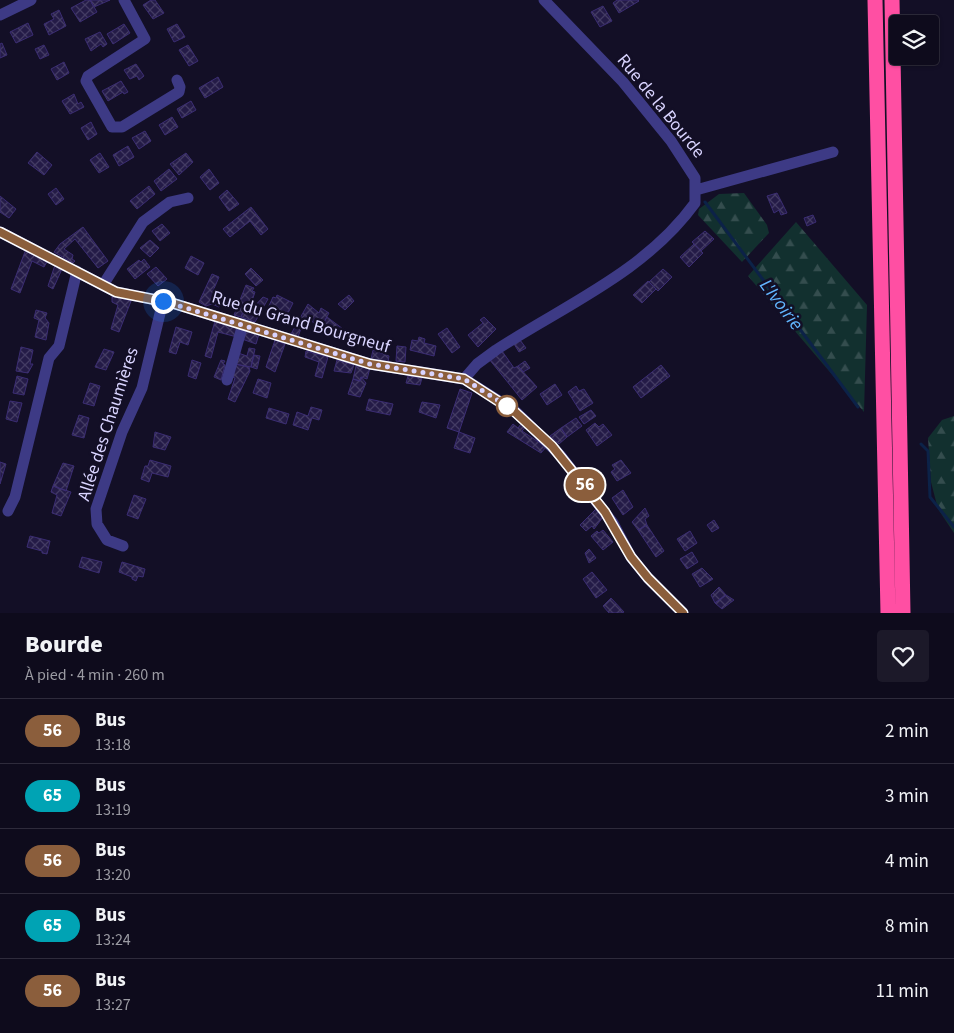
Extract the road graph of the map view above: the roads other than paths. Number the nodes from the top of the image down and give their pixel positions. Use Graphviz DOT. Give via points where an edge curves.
graph roads {
  1 [pos="31,0"];
  2 [pos="124,0"];
  3 [pos="544,0"];
  4 [pos="875,0"];
  5 [pos="892,0"];
  6 [pos="0,15"];
  7 [pos="177,80"];
  8 [pos="833,152"];
  9 [pos="696,190"];
  10 [pos="188,198"];
  11 [pos="0,232"];
  12 [pos="76,271"];
  13 [pos="103,285"];
  14 [pos="163,301"];
  15 [pos="243,324"];
  16 [pos="464,379"];
  17 [pos="227,380"];
  18 [pos="8,511"];
  19 [pos="123,546"];
  20 [pos="683,613"];
  21 [pos="888,613"];
  22 [pos="903,613"];
  1 -- 6 [label="street"];
  2 -- 7 [label="street" via="146,39 88,76 86,81 112,127 122,127 179,92"];
  3 -- 9 [label="street, Rue de la Bourde" via="651,115 689,166"];
  4 -- 21 [label="highway"];
  5 -- 22 [label="highway"];
  8 -- 9 [label="street"];
  9 -- 16 [label="street" via="695,203 688,213 629,269 496,350"];
  10 -- 13 [label="street" via="170,202 143,222"];
  11 -- 12 [label="street, Rue du Grand Bourgneuf"];
  12 -- 13 [label="street, Rue du Grand Bourgneuf"];
  12 -- 18 [label="street" via="59,346 48,358 15,497"];
  13 -- 14 [label="street, Rue du Grand Bourgneuf" via="116,292"];
  14 -- 15 [label="street, Rue du Grand Bourgneuf"];
  14 -- 19 [label="street, Allée des Chaumières" via="142,388 122,432 96,509 97,524 107,540"];
  15 -- 16 [label="street, Rue du Grand Bourgneuf" via="370,364"];
  15 -- 17 [label="street"];
  16 -- 20 [label="street, Rue du Grand Bourgneuf" via="515,412 560,455 613,523 631,557"];
}
